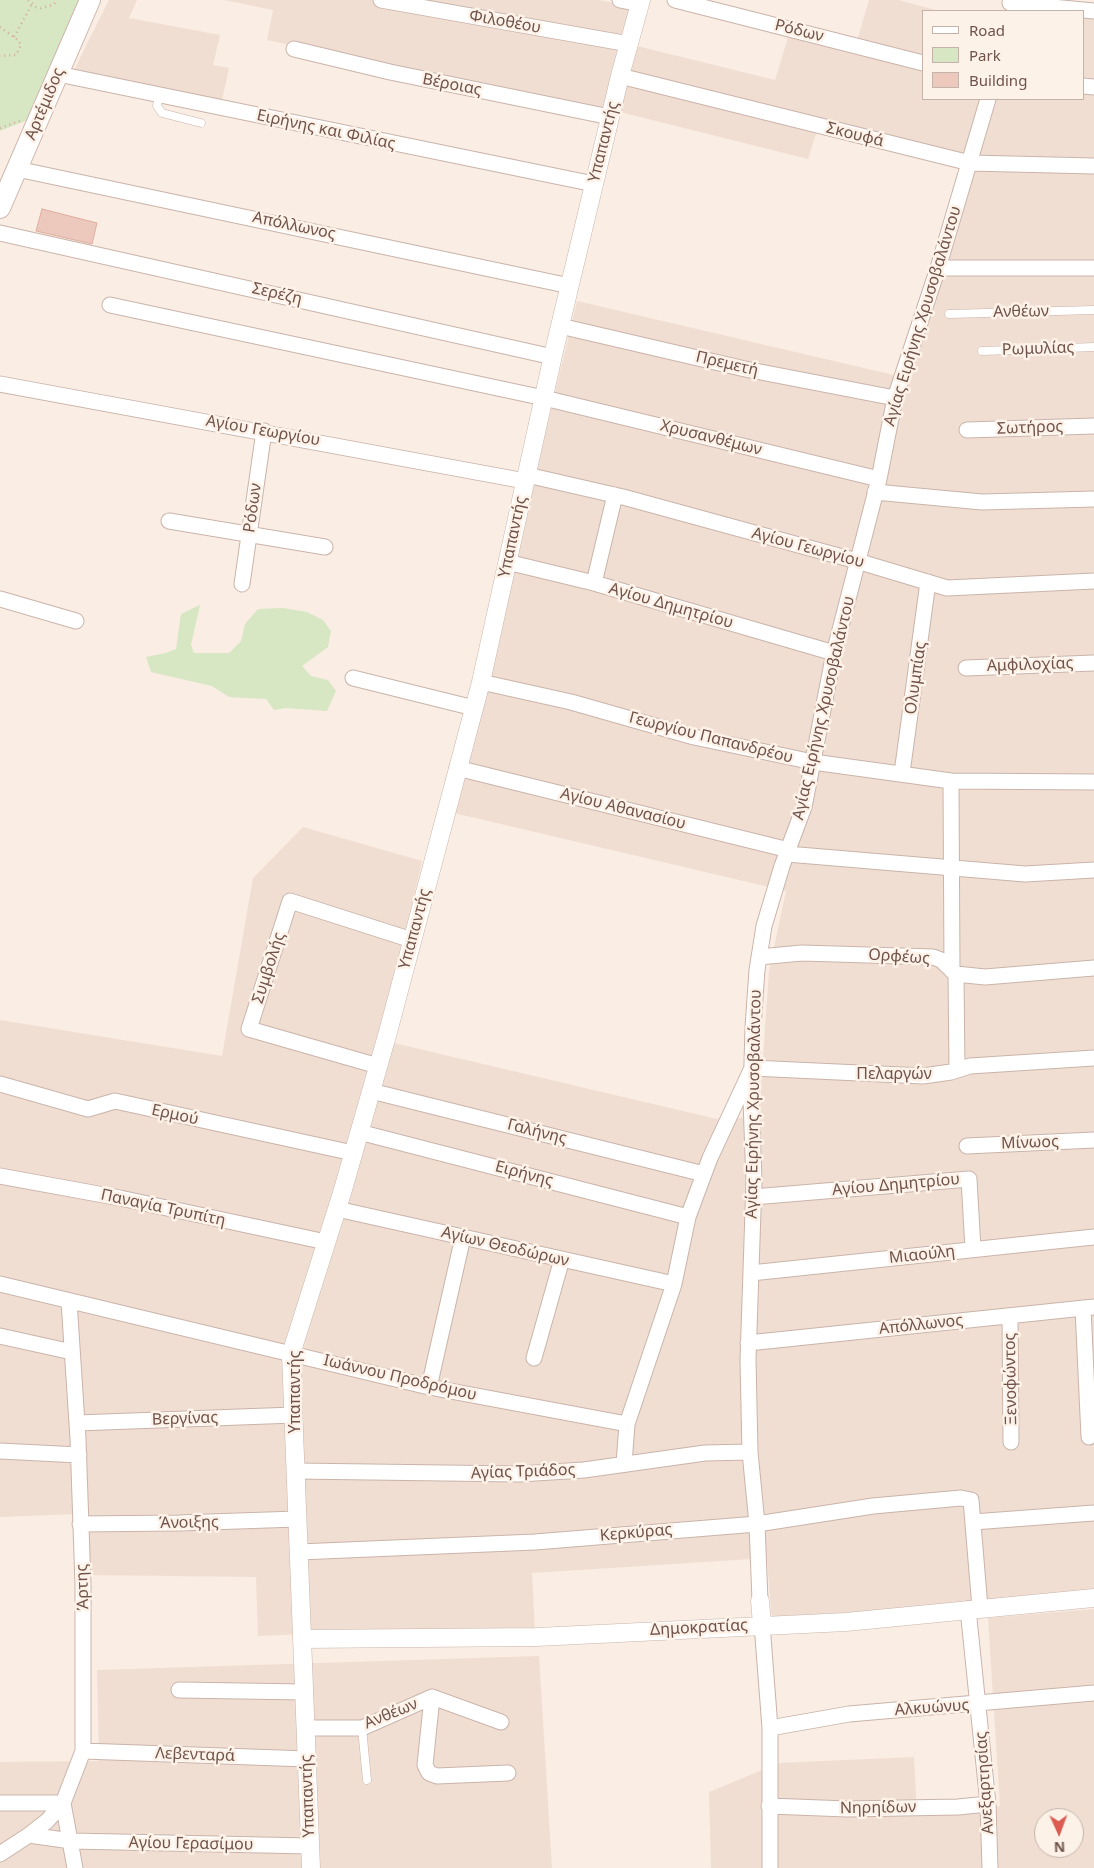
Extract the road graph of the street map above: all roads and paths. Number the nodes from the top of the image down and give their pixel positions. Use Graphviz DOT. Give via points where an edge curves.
graph roads {
  1 [pos="28,0"];
  2 [pos="58,0"];
  3 [pos="90,0"];
  4 [pos="381,0"];
  5 [pos="620,0"];
  6 [pos="675,0"];
  7 [pos="640,2"];
  8 [pos="32,4"];
  9 [pos="1009,5"];
  10 [pos="1080,10"];
  11 [pos="0,27"];
  12 [pos="14,37"];
  13 [pos="629,44"];
  14 [pos="294,49"];
  15 [pos="0,56"];
  16 [pos="922,63"];
  17 [pos="58,74"];
  18 [pos="620,76"];
  19 [pos="158,96"];
  20 [pos="988,100"];
  21 [pos="610,117"];
  22 [pos="201,123"];
  23 [pos="970,163"];
  24 [pos="1094,166"];
  25 [pos="17,169"];
  26 [pos="594,184"];
  27 [pos="0,208"];
  28 [pos="0,233"];
  29 [pos="938,268"];
  30 [pos="1094,268"];
  31 [pos="570,286"];
  32 [pos="110,305"];
  33 [pos="1094,310"];
  34 [pos="948,314"];
  35 [pos="560,326"];
  36 [pos="1094,348"];
  37 [pos="982,351"];
  38 [pos="553,357"];
  39 [pos="0,384"];
  40 [pos="544,398"];
  41 [pos="895,398"];
  42 [pos="1094,426"];
  43 [pos="966,430"];
  44 [pos="264,431"];
  45 [pos="526,478"];
  46 [pos="877,486"];
  47 [pos="615,495"];
  48 [pos="1094,499"];
  49 [pos="169,521"];
  50 [pos="249,534"];
  51 [pos="325,547"];
  52 [pos="857,561"];
  53 [pos="507,562"];
  54 [pos="928,582"];
  55 [pos="1094,582"];
  56 [pos="594,583"];
  57 [pos="242,584"];
  58 [pos="0,600"];
  59 [pos="76,621"];
  60 [pos="834,653"];
  61 [pos="1094,663"];
  62 [pos="966,668"];
  63 [pos="353,678"];
  64 [pos="481,682"];
  65 [pos="474,708"];
  66 [pos="813,762"];
  67 [pos="457,768"];
  68 [pos="902,773"];
  69 [pos="951,781"];
  70 [pos="1094,782"];
  71 [pos="788,852"];
  72 [pos="953,868"];
  73 [pos="1094,870"];
  74 [pos="412,940"];
  75 [pos="759,957"];
  76 [pos="1094,968"];
  77 [pos="954,972"];
  78 [pos="1094,1058"];
  79 [pos="378,1066"];
  80 [pos="752,1068"];
  81 [pos="957,1070"];
  82 [pos="0,1084"];
  83 [pos="371,1090"];
  84 [pos="359,1132"];
  85 [pos="1094,1140"];
  86 [pos="967,1146"];
  87 [pos="352,1153"];
  88 [pos="704,1174"];
  89 [pos="0,1176"];
  90 [pos="754,1197"];
  91 [pos="337,1209"];
  92 [pos="688,1218"];
  93 [pos="463,1237"];
  94 [pos="1094,1237"];
  95 [pos="326,1242"];
  96 [pos="973,1249"];
  97 [pos="562,1259"];
  98 [pos="751,1273"];
  99 [pos="0,1284"];
  100 [pos="674,1284"];
  101 [pos="69,1301"];
  102 [pos="1089,1308"];
  103 [pos="1010,1316"];
  104 [pos="0,1336"];
  105 [pos="748,1343"];
  106 [pos="72,1352"];
  107 [pos="291,1354"];
  108 [pos="534,1358"];
  109 [pos="429,1387"];
  110 [pos="1090,1388"];
  111 [pos="294,1415"];
  112 [pos="77,1423"];
  113 [pos="627,1424"];
  114 [pos="1088,1437"];
  115 [pos="1011,1442"];
  116 [pos="0,1451"];
  117 [pos="750,1452"];
  118 [pos="79,1455"];
  119 [pos="624,1464"];
  120 [pos="296,1471"];
  121 [pos="971,1500"];
  122 [pos="1094,1513"];
  123 [pos="297,1519"];
  124 [pos="973,1522"];
  125 [pos="80,1524"];
  126 [pos="757,1524"];
  127 [pos="299,1552"];
  128 [pos="1094,1598"];
  129 [pos="760,1601"];
  130 [pos="974,1608"];
  131 [pos="762,1624"];
  132 [pos="303,1639"];
  133 [pos="179,1690"];
  134 [pos="304,1692"];
  135 [pos="1094,1693"];
  136 [pos="432,1697"];
  137 [pos="979,1704"];
  138 [pos="501,1722"];
  139 [pos="306,1728"];
  140 [pos="362,1728"];
  141 [pos="770,1728"];
  142 [pos="83,1752"];
  143 [pos="307,1759"];
  144 [pos="508,1773"];
  145 [pos="367,1780"];
  146 [pos="0,1803"];
  147 [pos="62,1803"];
  148 [pos="988,1804"];
  149 [pos="769,1806"];
  150 [pos="29,1835"];
  151 [pos="71,1841"];
  152 [pos="310,1846"];
  153 [pos="0,1854"];
  154 [pos="75,1868"];
  155 [pos="310,1868"];
  156 [pos="770,1868"];
  157 [pos="990,1868"];
  1 -- 8 [label="path"];
  2 -- 8 [label="path" via="47,7"];
  3 -- 17 [label="main road, Αρτέμιδος"];
  4 -- 13 [label="street, Φιλοθέου"];
  5 -- 7 [label="street"];
  6 -- 16 [label="street, Ρόδων"];
  7 -- 13 [label="street, Υπαπαντής"];
  8 -- 12 [label="path"];
  9 -- 10 [label="street"];
  11 -- 12 [label="path"];
  12 -- 15 [label="path" via="21,45 20,51 16,55"];
  13 -- 18 [label="street, Υπαπαντής"];
  14 -- 21 [label="street, Βέροιας"];
  17 -- 19 [label="street, Ειρήνης και Φιλίας"];
  17 -- 25 [label="main road, Αρτέμιδος"];
  18 -- 21 [label="street, Υπαπαντής"];
  18 -- 23 [label="street, Σκουφά"];
  19 -- 22 [label="lane" via="157,106 162,113"];
  19 -- 26 [label="street, Ειρήνης και Φιλίας"];
  20 -- 23 [label="street, Αγίας Ειρήνης Χρυσοβαλάντου"];
  21 -- 26 [label="street, Υπαπαντής"];
  23 -- 24 [label="street, Σκουφά"];
  23 -- 29 [label="street, Αγίας Ειρήνης Χρυσοβαλάντου"];
  25 -- 27 [label="main road, Αρτέμιδος"];
  25 -- 31 [label="street, Απόλλωνος"];
  26 -- 31 [label="street, Υπαπαντής"];
  28 -- 38 [label="street, Σερέζη"];
  29 -- 30 [label="street"];
  29 -- 41 [label="street, Αγίας Ειρήνης Χρυσοβαλάντου"];
  31 -- 35 [label="street, Υπαπαντής"];
  32 -- 40 [label="street, Χρυσανθέμων"];
  33 -- 34 [label="lane, Ανθέων"];
  35 -- 38 [label="street, Υπαπαντής"];
  35 -- 41 [label="street, Πρεμετή" via="745,369"];
  36 -- 37 [label="lane, Ρωμυλίας"];
  38 -- 40 [label="street, Υπαπαντής"];
  39 -- 44 [label="street, Αγίου Γεωργίου"];
  40 -- 45 [label="street, Υπαπαντής"];
  40 -- 46 [label="street, Χρυσανθέμων"];
  41 -- 46 [label="street, Αγίας Ειρήνης Χρυσοβαλάντου"];
  42 -- 43 [label="street, Σωτήρος"];
  44 -- 45 [label="street, Αγίου Γεωργίου"];
  44 -- 50 [label="street, Ρόδων"];
  45 -- 47 [label="street, Αγίου Γεωργίου"];
  45 -- 53 [label="street, Υπαπαντής"];
  46 -- 48 [label="street, Χρυσανθέμων" via="982,502"];
  46 -- 52 [label="street, Αγίας Ειρήνης Χρυσοβαλάντου"];
  47 -- 52 [label="street, Αγίου Γεωργίου"];
  47 -- 56 [label="street"];
  49 -- 50 [label="street"];
  50 -- 51 [label="street"];
  50 -- 57 [label="street, Ρόδων"];
  52 -- 54 [label="street, Αγίου Γεωργίου"];
  52 -- 60 [label="street, Αγίας Ειρήνης Χρυσοβαλάντου"];
  53 -- 56 [label="street, Αγίου Δημητρίου"];
  53 -- 64 [label="street, Υπαπαντής"];
  54 -- 55 [label="street, Αγίου Γεωργίου" via="947,588"];
  54 -- 68 [label="street, Ολυμπίας"];
  56 -- 60 [label="street, Αγίου Δημητρίου"];
  58 -- 59 [label="street"];
  60 -- 66 [label="street, Αγίας Ειρήνης Χρυσοβαλάντου"];
  61 -- 62 [label="street, Αμφιλοχίας"];
  63 -- 65 [label="street"];
  64 -- 65 [label="street, Υπαπαντής"];
  64 -- 66 [label="street, Γεωργίου Παπανδρέου" via="571,702 694,737"];
  65 -- 67 [label="street, Υπαπαντής"];
  66 -- 68 [label="street, Γεωργίου Παπανδρέου"];
  66 -- 71 [label="street, Αγίας Ειρήνης Χρυσοβαλάντου" via="804,807"];
  67 -- 71 [label="street, Αγίου Αθανασίου"];
  67 -- 74 [label="street, Υπαπαντής"];
  68 -- 69 [label="street, Γεωργίου Παπανδρέου"];
  69 -- 70 [label="street, Γεωργίου Παπανδρέου"];
  69 -- 72 [label="street"];
  71 -- 72 [label="street, Αγίου Αθανασίου"];
  71 -- 75 [label="street, Αγίας Ειρήνης Χρυσοβαλάντου" via="764,926"];
  72 -- 73 [label="street, Αγίου Αθανασίου" via="1025,874"];
  72 -- 77 [label="street"];
  74 -- 79 [label="street, Υπαπαντής"];
  74 -- 79 [label="street, Συμβολής" via="290,901 249,1029"];
  75 -- 77 [label="street, Ορφέως" via="802,953 933,957"];
  75 -- 80 [label="street, Αγίας Ειρήνης Χρυσοβαλάντου"];
  76 -- 77 [label="street, Ορφέως" via="985,977"];
  77 -- 81 [label="street"];
  78 -- 81 [label="street, Πελαργών" via="970,1066"];
  79 -- 83 [label="street, Υπαπαντής"];
  80 -- 81 [label="street, Πελαργών" via="923,1076"];
  80 -- 88 [label="street"];
  80 -- 90 [label="street, Αγίας Ειρήνης Χρυσοβαλάντου"];
  82 -- 87 [label="street, Ερμού" via="88,1109 113,1101"];
  83 -- 84 [label="street, Υπαπαντής"];
  83 -- 88 [label="street, Γαλήνης"];
  84 -- 87 [label="street, Υπαπαντής"];
  84 -- 92 [label="street, Ειρήνης"];
  85 -- 86 [label="street, Μίνωος"];
  87 -- 91 [label="street, Υπαπαντής"];
  88 -- 92 [label="street"];
  89 -- 95 [label="street, Παναγία Τρυπίτη"];
  90 -- 96 [label="street, Αγίου Δημητρίου" via="968,1178"];
  90 -- 98 [label="street, Αγίας Ειρήνης Χρυσοβαλάντου"];
  91 -- 93 [label="street, Αγίων Θεοδώρων"];
  91 -- 95 [label="street, Υπαπαντής"];
  92 -- 100 [label="street"];
  93 -- 97 [label="street, Αγίων Θεοδώρων"];
  93 -- 109 [label="street"];
  94 -- 96 [label="street, Μιαούλη"];
  95 -- 107 [label="street, Υπαπαντής"];
  96 -- 98 [label="street, Μιαούλη"];
  97 -- 100 [label="street, Αγίων Θεοδώρων"];
  97 -- 108 [label="street"];
  98 -- 105 [label="street, Αγίας Ειρήνης Χρυσοβαλάντου"];
  99 -- 101 [label="street, Ιωάννου Προδρόμου"];
  100 -- 113 [label="street"];
  101 -- 106 [label="street, Άρτης"];
  101 -- 107 [label="street, Ιωάννου Προδρόμου"];
  102 -- 103 [label="street, Απόλλωνος"];
  102 -- 110 [label="street"];
  103 -- 105 [label="street, Απόλλωνος"];
  103 -- 115 [label="street, Ξενοφώντος"];
  104 -- 106 [label="street"];
  105 -- 117 [label="street, Αγίας Ειρήνης Χρυσοβαλάντου"];
  106 -- 112 [label="street, Άρτης"];
  107 -- 109 [label="street, Ιωάννου Προδρόμου"];
  107 -- 111 [label="street, Υπαπαντής"];
  109 -- 113 [label="street, Ιωάννου Προδρόμου"];
  110 -- 114 [label="street"];
  111 -- 112 [label="street, Βεργίνας"];
  111 -- 120 [label="street, Υπαπαντής"];
  112 -- 118 [label="street, Άρτης"];
  113 -- 119 [label="street"];
  116 -- 118 [label="street"];
  117 -- 119 [label="street, Αγίας Τριάδος" via="705,1453"];
  117 -- 126 [label="street, Αγίας Ειρήνης Χρυσοβαλάντου"];
  118 -- 125 [label="street, Άρτης"];
  119 -- 120 [label="street, Αγίας Τριάδος" via="519,1474"];
  120 -- 123 [label="street, Υπαπαντής"];
  121 -- 124 [label="street, Ανεξαρτησίας"];
  121 -- 126 [label="street, Κερκύρας" via="961,1498 873,1506"];
  122 -- 124 [label="street"];
  123 -- 125 [label="street, Άνοιξης"];
  123 -- 127 [label="street, Υπαπαντής"];
  124 -- 130 [label="street, Ανεξαρτησίας"];
  125 -- 142 [label="street, Άρτης" via="84,1585"];
  126 -- 127 [label="street, Κερκύρας" via="535,1542"];
  126 -- 129 [label="street, Αγίας Ειρήνης Χρυσοβαλάντου"];
  127 -- 132 [label="street, Υπαπαντής"];
  128 -- 130 [label="street, Δημοκρατίας"];
  129 -- 131 [label="street"];
  130 -- 131 [label="street, Δημοκρατίας" via="846,1622"];
  130 -- 137 [label="street, Ανεξαρτησίας"];
  131 -- 132 [label="street, Δημοκρατίας" via="537,1637"];
  131 -- 141 [label="street"];
  132 -- 134 [label="street, Υπαπαντής"];
  133 -- 134 [label="street"];
  134 -- 139 [label="street, Υπαπαντής"];
  135 -- 137 [label="street, Αλκυώνυς"];
  136 -- 138 [label="street, Ανθέων"];
  136 -- 140 [label="street, Ανθέων"];
  136 -- 144 [label="street" via="425,1765 429,1773 437,1776"];
  137 -- 141 [label="street, Αλκυώνυς" via="850,1714"];
  137 -- 148 [label="street, Ανεξαρτησίας"];
  139 -- 140 [label="street, Ανθέων"];
  139 -- 143 [label="street, Υπαπαντής"];
  140 -- 145 [label="lane"];
  141 -- 149 [label="street"];
  142 -- 143 [label="street, Λεβενταρά"];
  142 -- 147 [label="street, Άρτης"];
  143 -- 152 [label="street, Υπαπαντής"];
  146 -- 147 [label="street"];
  147 -- 150 [label="street, Άρτης"];
  147 -- 151 [label="street"];
  148 -- 149 [label="street, Νηρηίδων" via="958,1807"];
  148 -- 157 [label="street, Ανεξαρτησίας"];
  149 -- 156 [label="street"];
  150 -- 151 [label="street, Αγίου Γερασίμου"];
  150 -- 153 [label="street, Άρτης"];
  151 -- 152 [label="street, Αγίου Γερασίμου"];
  151 -- 154 [label="street"];
  152 -- 155 [label="street, Υπαπαντής"];
}
